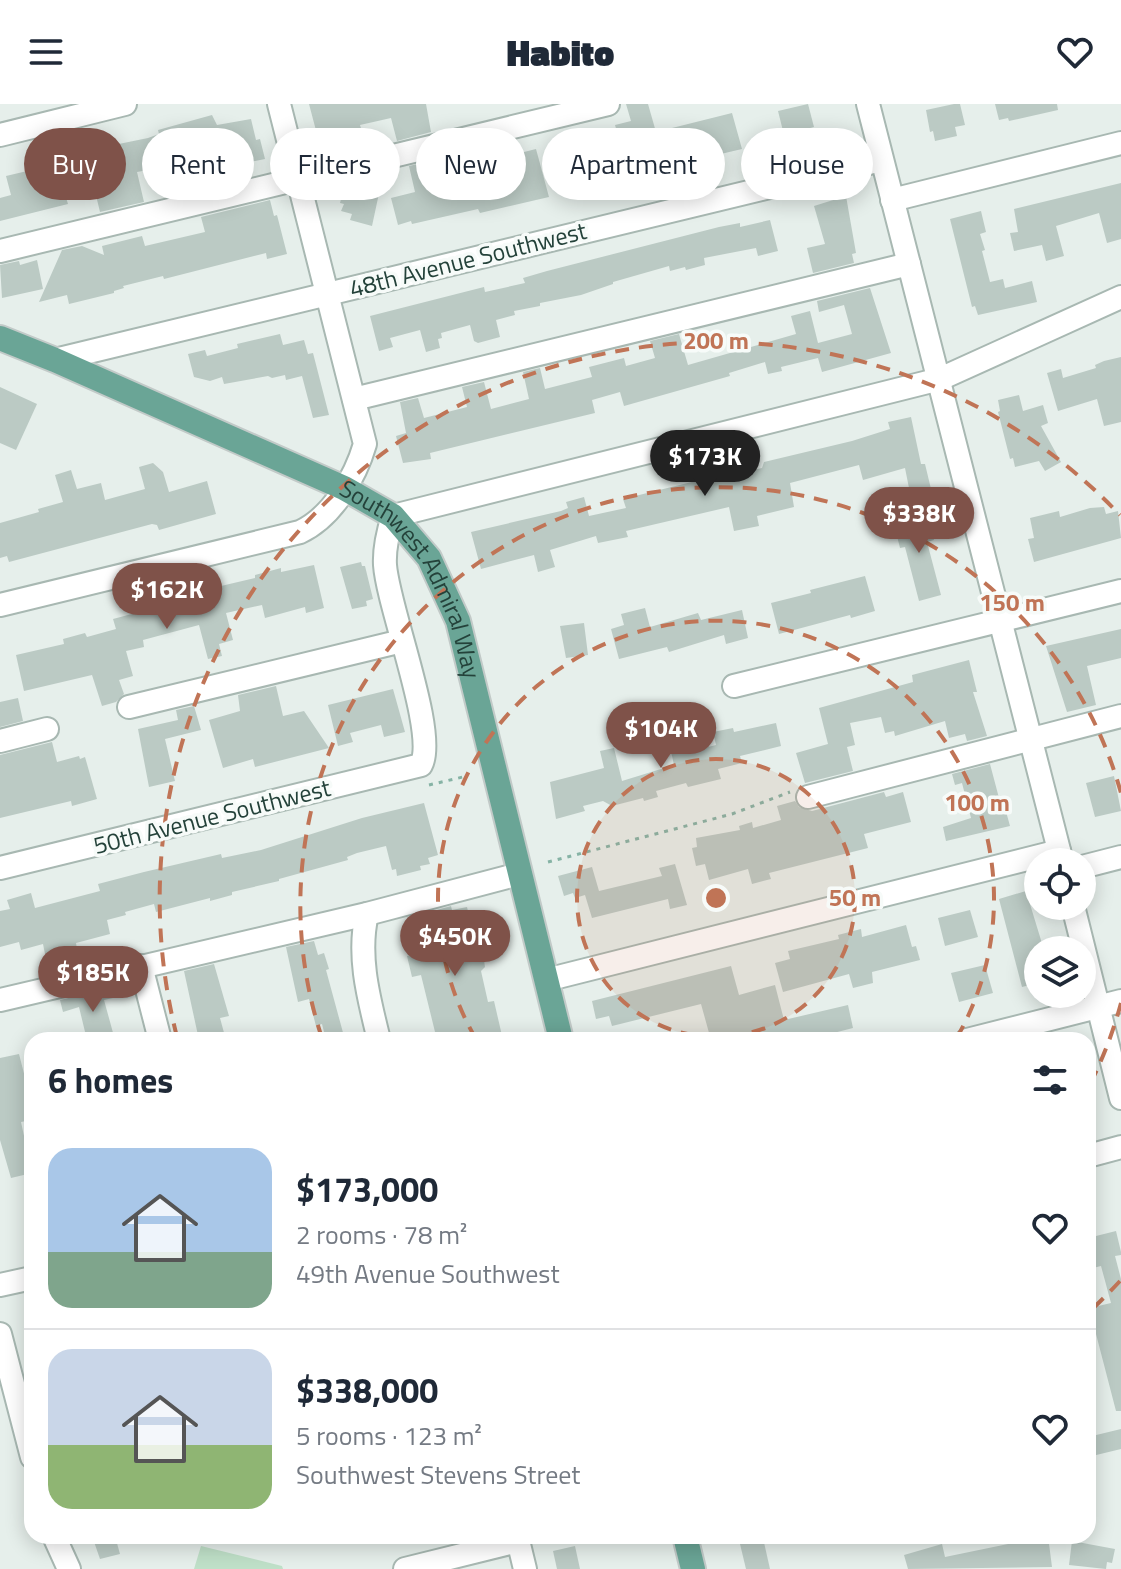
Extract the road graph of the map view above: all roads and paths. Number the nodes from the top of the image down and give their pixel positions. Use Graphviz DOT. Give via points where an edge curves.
graph roads {
  1 [pos="125,104"];
  2 [pos="279,104"];
  3 [pos="608,104"];
  4 [pos="868,104"];
  5 [pos="285,128"];
  6 [pos="0,135"];
  7 [pos="1121,143"];
  8 [pos="400,154"];
  9 [pos="881,160"];
  10 [pos="270,186"];
  11 [pos="303,200"];
  12 [pos="892,200"];
  13 [pos="0,251"];
  14 [pos="909,264"];
  15 [pos="327,294"];
  16 [pos="1121,297"];
  17 [pos="0,338"];
  18 [pos="55,360"];
  19 [pos="940,379"];
  20 [pos="354,399"];
  21 [pos="344,488"];
  22 [pos="393,516"];
  23 [pos="1121,591"];
  24 [pos="0,605"];
  25 [pos="1001,620"];
  26 [pos="402,641"];
  27 [pos="734,686"];
  28 [pos="129,707"];
  29 [pos="1121,716"];
  30 [pos="47,729"];
  31 [pos="1031,738"];
  32 [pos="0,741"];
  33 [pos="467,776"];
  34 [pos="429,785"];
  35 [pos="808,797"];
  36 [pos="1059,848"];
  37 [pos="1121,857"];
  38 [pos="548,862"];
  39 [pos="1096,863"];
  40 [pos="1024,865"];
  41 [pos="0,868"];
  42 [pos="519,874"];
  43 [pos="367,914"];
  44 [pos="1076,920"];
  45 [pos="141,966"];
  46 [pos="546,980"];
  47 [pos="0,1000"];
  48 [pos="1121,1001"];
  49 [pos="1097,1007"];
  50 [pos="158,1032"];
  51 [pos="377,1032"];
  52 [pos="559,1032"];
  53 [pos="999,1032"];
  54 [pos="1121,1098"];
  55 [pos="1121,1147"];
  56 [pos="1096,1154"];
  57 [pos="24,1280"];
  58 [pos="0,1285"];
  59 [pos="0,1334"];
  60 [pos="24,1426"];
  61 [pos="58,1544"];
  62 [pos="498,1544"];
  63 [pos="518,1544"];
  64 [pos="687,1544"];
  65 [pos="69,1569"];
  66 [pos="405,1569"];
  67 [pos="525,1569"];
  68 [pos="693,1569"];
  1 -- 6 [label="street"];
  2 -- 5 [label="street"];
  3 -- 8 [label="street"];
  4 -- 9 [label="street"];
  7 -- 12 [label="street"];
  9 -- 12 [label="street"];
  9 -- 15 [label="street, 48th Avenue Southwest"];
  10 -- 13 [label="street"];
  11 -- 15 [label="street"];
  12 -- 14 [label="street"];
  14 -- 19 [label="street"];
  14 -- 20 [label="street"];
  15 -- 18 [label="street, 48th Avenue Southwest"];
  15 -- 20 [label="street"];
  16 -- 19 [label="street"];
  17 -- 18 [label="main road, Southwest Admiral Way"];
  18 -- 21 [label="main road, Southwest Admiral Way"];
  19 -- 22 [label="street"];
  19 -- 25 [label="street"];
  20 -- 21 [label="street" via="365,444"];
  21 -- 22 [label="main road, Southwest Admiral Way"];
  21 -- 24 [label="street" via="315,525 300,532"];
  22 -- 26 [label="street" via="385,562"];
  22 -- 42 [label="main road, Southwest Admiral Way" via="429,558 458,621"];
  23 -- 25 [label="street"];
  25 -- 27 [label="street"];
  25 -- 31 [label="street"];
  26 -- 28 [label="street"];
  26 -- 41 [label="street, 50th Avenue Southwest" via="424,728 423,762 415,767"];
  29 -- 31 [label="street"];
  30 -- 32 [label="street"];
  31 -- 35 [label="street"];
  31 -- 36 [label="street"];
  33 -- 34 [label="path"];
  35 -- 38 [label="path" via="794,791 732,814"];
  37 -- 39 [label="street"];
  40 -- 46 [label="street"];
  42 -- 43 [label="street"];
  42 -- 46 [label="main road, Southwest Admiral Way"];
  43 -- 45 [label="street"];
  43 -- 51 [label="street" via="364,963"];
  44 -- 49 [label="street"];
  45 -- 47 [label="street"];
  45 -- 50 [label="street"];
  46 -- 52 [label="main road, Southwest Admiral Way"];
  48 -- 49 [label="street"];
  49 -- 53 [label="street"];
  49 -- 54 [label="street"];
  55 -- 56 [label="street"];
  57 -- 58 [label="street"];
  59 -- 60 [label="street"];
  61 -- 65 [label="street"];
  62 -- 66 [label="street"];
  63 -- 67 [label="street"];
  64 -- 68 [label="main road"];
}
